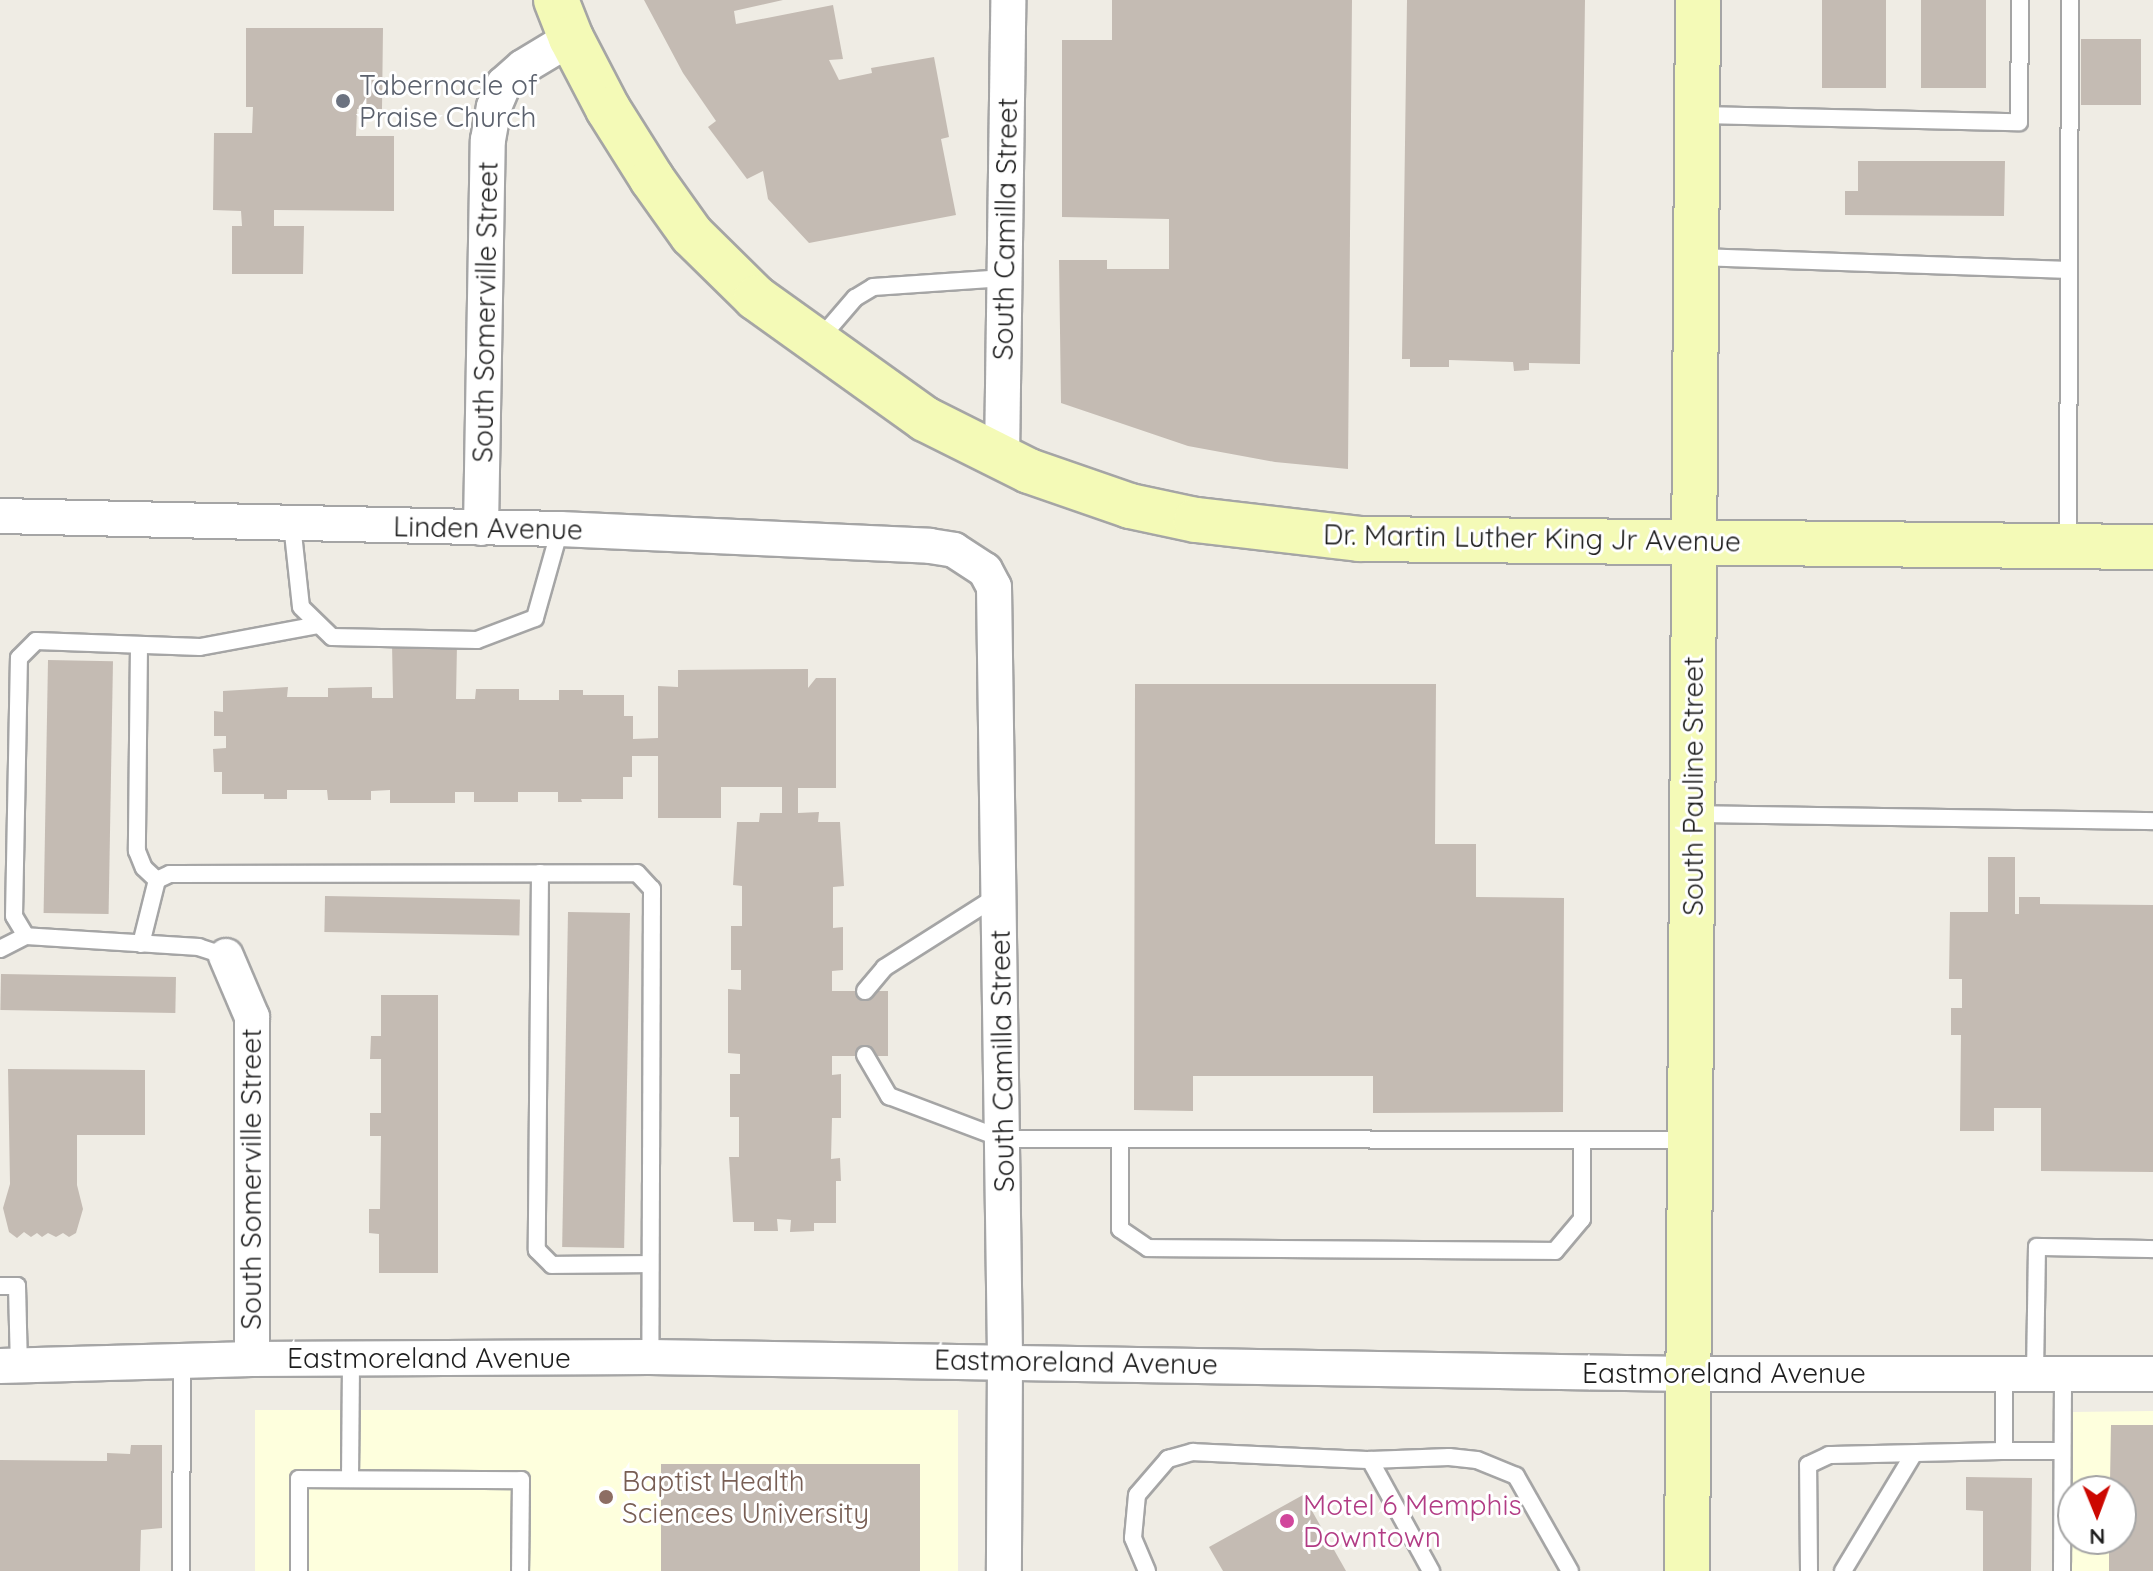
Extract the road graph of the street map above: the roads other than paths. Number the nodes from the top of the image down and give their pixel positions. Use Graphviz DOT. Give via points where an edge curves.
graph roads {
  1 [pos="1008,0"];
  2 [pos="1698,0"];
  3 [pos="2020,0"];
  4 [pos="2070,0"];
  5 [pos="564,19"];
  6 [pos="1697,115"];
  7 [pos="1696,257"];
  8 [pos="2069,270"];
  9 [pos="1005,278"];
  10 [pos="817,342"];
  11 [pos="1002,458"];
  12 [pos="0,516"];
  13 [pos="292,524"];
  14 [pos="481,528"];
  15 [pos="560,529"];
  16 [pos="1694,541"];
  17 [pos="2068,546"];
  18 [pos="2153,547"];
  19 [pos="972,560"];
  20 [pos="319,625"];
  21 [pos="139,645"];
  22 [pos="1693,814"];
  23 [pos="2153,821"];
  24 [pos="540,873"];
  25 [pos="157,880"];
  26 [pos="1000,894"];
  27 [pos="26,936"];
  28 [pos="141,944"];
  29 [pos="0,949"];
  30 [pos="226,956"];
  31 [pos="865,991"];
  32 [pos="865,1055"];
  33 [pos="1003,1139"];
  34 [pos="1582,1140"];
  35 [pos="1691,1140"];
  36 [pos="1120,1141"];
  37 [pos="2153,1249"];
  38 [pos="649,1264"];
  39 [pos="0,1286"];
  40 [pos="650,1357"];
  41 [pos="351,1358"];
  42 [pos="252,1359"];
  43 [pos="182,1360"];
  44 [pos="1005,1360"];
  45 [pos="9,1366"];
  46 [pos="1690,1374"];
  47 [pos="2034,1374"];
  48 [pos="2153,1374"];
  49 [pos="2004,1451"];
  50 [pos="2062,1451"];
  51 [pos="1913,1455"];
  52 [pos="1370,1460"];
  53 [pos="350,1479"];
  54 [pos="181,1571"];
  55 [pos="299,1571"];
  56 [pos="520,1571"];
  57 [pos="1004,1571"];
  58 [pos="1147,1571"];
  59 [pos="1431,1571"];
  60 [pos="1570,1571"];
  61 [pos="1687,1571"];
  62 [pos="1809,1571"];
  63 [pos="1843,1571"];
  64 [pos="2062,1571"];
  1 -- 9 [label="street, South Camilla Street"];
  2 -- 6 [label="main road, South Pauline Street"];
  3 -- 6 [label="lane" via="2019,122"];
  4 -- 8 [label="lane"];
  5 -- 10 [label="main road, Dr. Martin Luther King Jr Avenue" via="616,120 692,235 756,298"];
  5 -- 14 [label="street, South Somerville Street" via="504,84 490,129"];
  6 -- 7 [label="main road, South Pauline Street"];
  7 -- 8 [label="lane"];
  7 -- 16 [label="main road, South Pauline Street"];
  8 -- 17 [label="lane"];
  9 -- 10 [label="lane" via="873,287 855,298"];
  9 -- 11 [label="street, South Camilla Street"];
  10 -- 11 [label="main road, Dr. Martin Luther King Jr Avenue" via="925,419"];
  11 -- 16 [label="main road, Dr. Martin Luther King Jr Avenue" via="1130,506 1359,539"];
  12 -- 13 [label="street, Linden Avenue"];
  13 -- 14 [label="street, Linden Avenue"];
  13 -- 20 [label="lane" via="301,607"];
  14 -- 15 [label="street, Linden Avenue"];
  15 -- 19 [label="street, Linden Avenue" via="930,546"];
  15 -- 20 [label="lane" via="535,618 477,640 332,637"];
  16 -- 17 [label="main road, Dr. Martin Luther King Jr Avenue"];
  16 -- 22 [label="main road, South Pauline Street"];
  17 -- 18 [label="main road, Dr. Martin Luther King Jr Avenue"];
  19 -- 26 [label="street, South Camilla Street" via="994,587"];
  20 -- 21 [label="lane" via="200,647"];
  21 -- 25 [label="lane" via="137,851"];
  21 -- 27 [label="lane" via="36,641 19,658 14,916"];
  22 -- 23 [label="lane"];
  22 -- 35 [label="main road, South Pauline Street"];
  24 -- 25 [label="lane" via="170,874"];
  24 -- 38 [label="lane" via="637,873 652,889"];
  24 -- 38 [label="lane" via="537,1250 552,1265"];
  25 -- 28 [label="lane"];
  26 -- 31 [label="lane" via="884,968"];
  26 -- 33 [label="street, South Camilla Street"];
  27 -- 28 [label="lane"];
  27 -- 29 [label="lane"];
  28 -- 30 [label="lane" via="199,947"];
  30 -- 42 [label="street, South Somerville Street" via="252,1017"];
  32 -- 33 [label="lane" via="889,1096"];
  33 -- 36 [label="lane"];
  33 -- 44 [label="street, South Camilla Street"];
  34 -- 35 [label="lane"];
  34 -- 36 [label="lane"];
  34 -- 36 [label="lane" via="1582,1219 1555,1251 1148,1248 1120,1229"];
  35 -- 46 [label="main road, South Pauline Street"];
  37 -- 47 [label="lane" via="2037,1247"];
  38 -- 40 [label="lane"];
  39 -- 45 [label="lane" via="17,1286"];
  40 -- 41 [label="street, Eastmoreland Avenue"];
  40 -- 44 [label="street, Eastmoreland Avenue"];
  41 -- 42 [label="street, Eastmoreland Avenue"];
  41 -- 53 [label="lane"];
  42 -- 43 [label="street, Eastmoreland Avenue"];
  43 -- 45 [label="street, Eastmoreland Avenue"];
  43 -- 54 [label="lane"];
  44 -- 46 [label="street, Eastmoreland Avenue"];
  44 -- 57 [label="street, South Camilla Street"];
  46 -- 47 [label="street, Eastmoreland Avenue"];
  46 -- 61 [label="main road, South Pauline Street"];
  47 -- 48 [label="street, Eastmoreland Avenue"];
  47 -- 49 [label="lane"];
  47 -- 50 [label="lane"];
  49 -- 50 [label="lane"];
  49 -- 51 [label="lane"];
  50 -- 64 [label="lane"];
  51 -- 62 [label="lane" via="1829,1455 1808,1465"];
  51 -- 63 [label="lane"];
  52 -- 58 [label="lane" via="1193,1452 1168,1459 1137,1495 1133,1538"];
  52 -- 59 [label="lane"];
  52 -- 60 [label="lane" via="1477,1460 1516,1476"];
  53 -- 55 [label="lane" via="299,1479"];
  53 -- 56 [label="lane" via="521,1480"];
}
